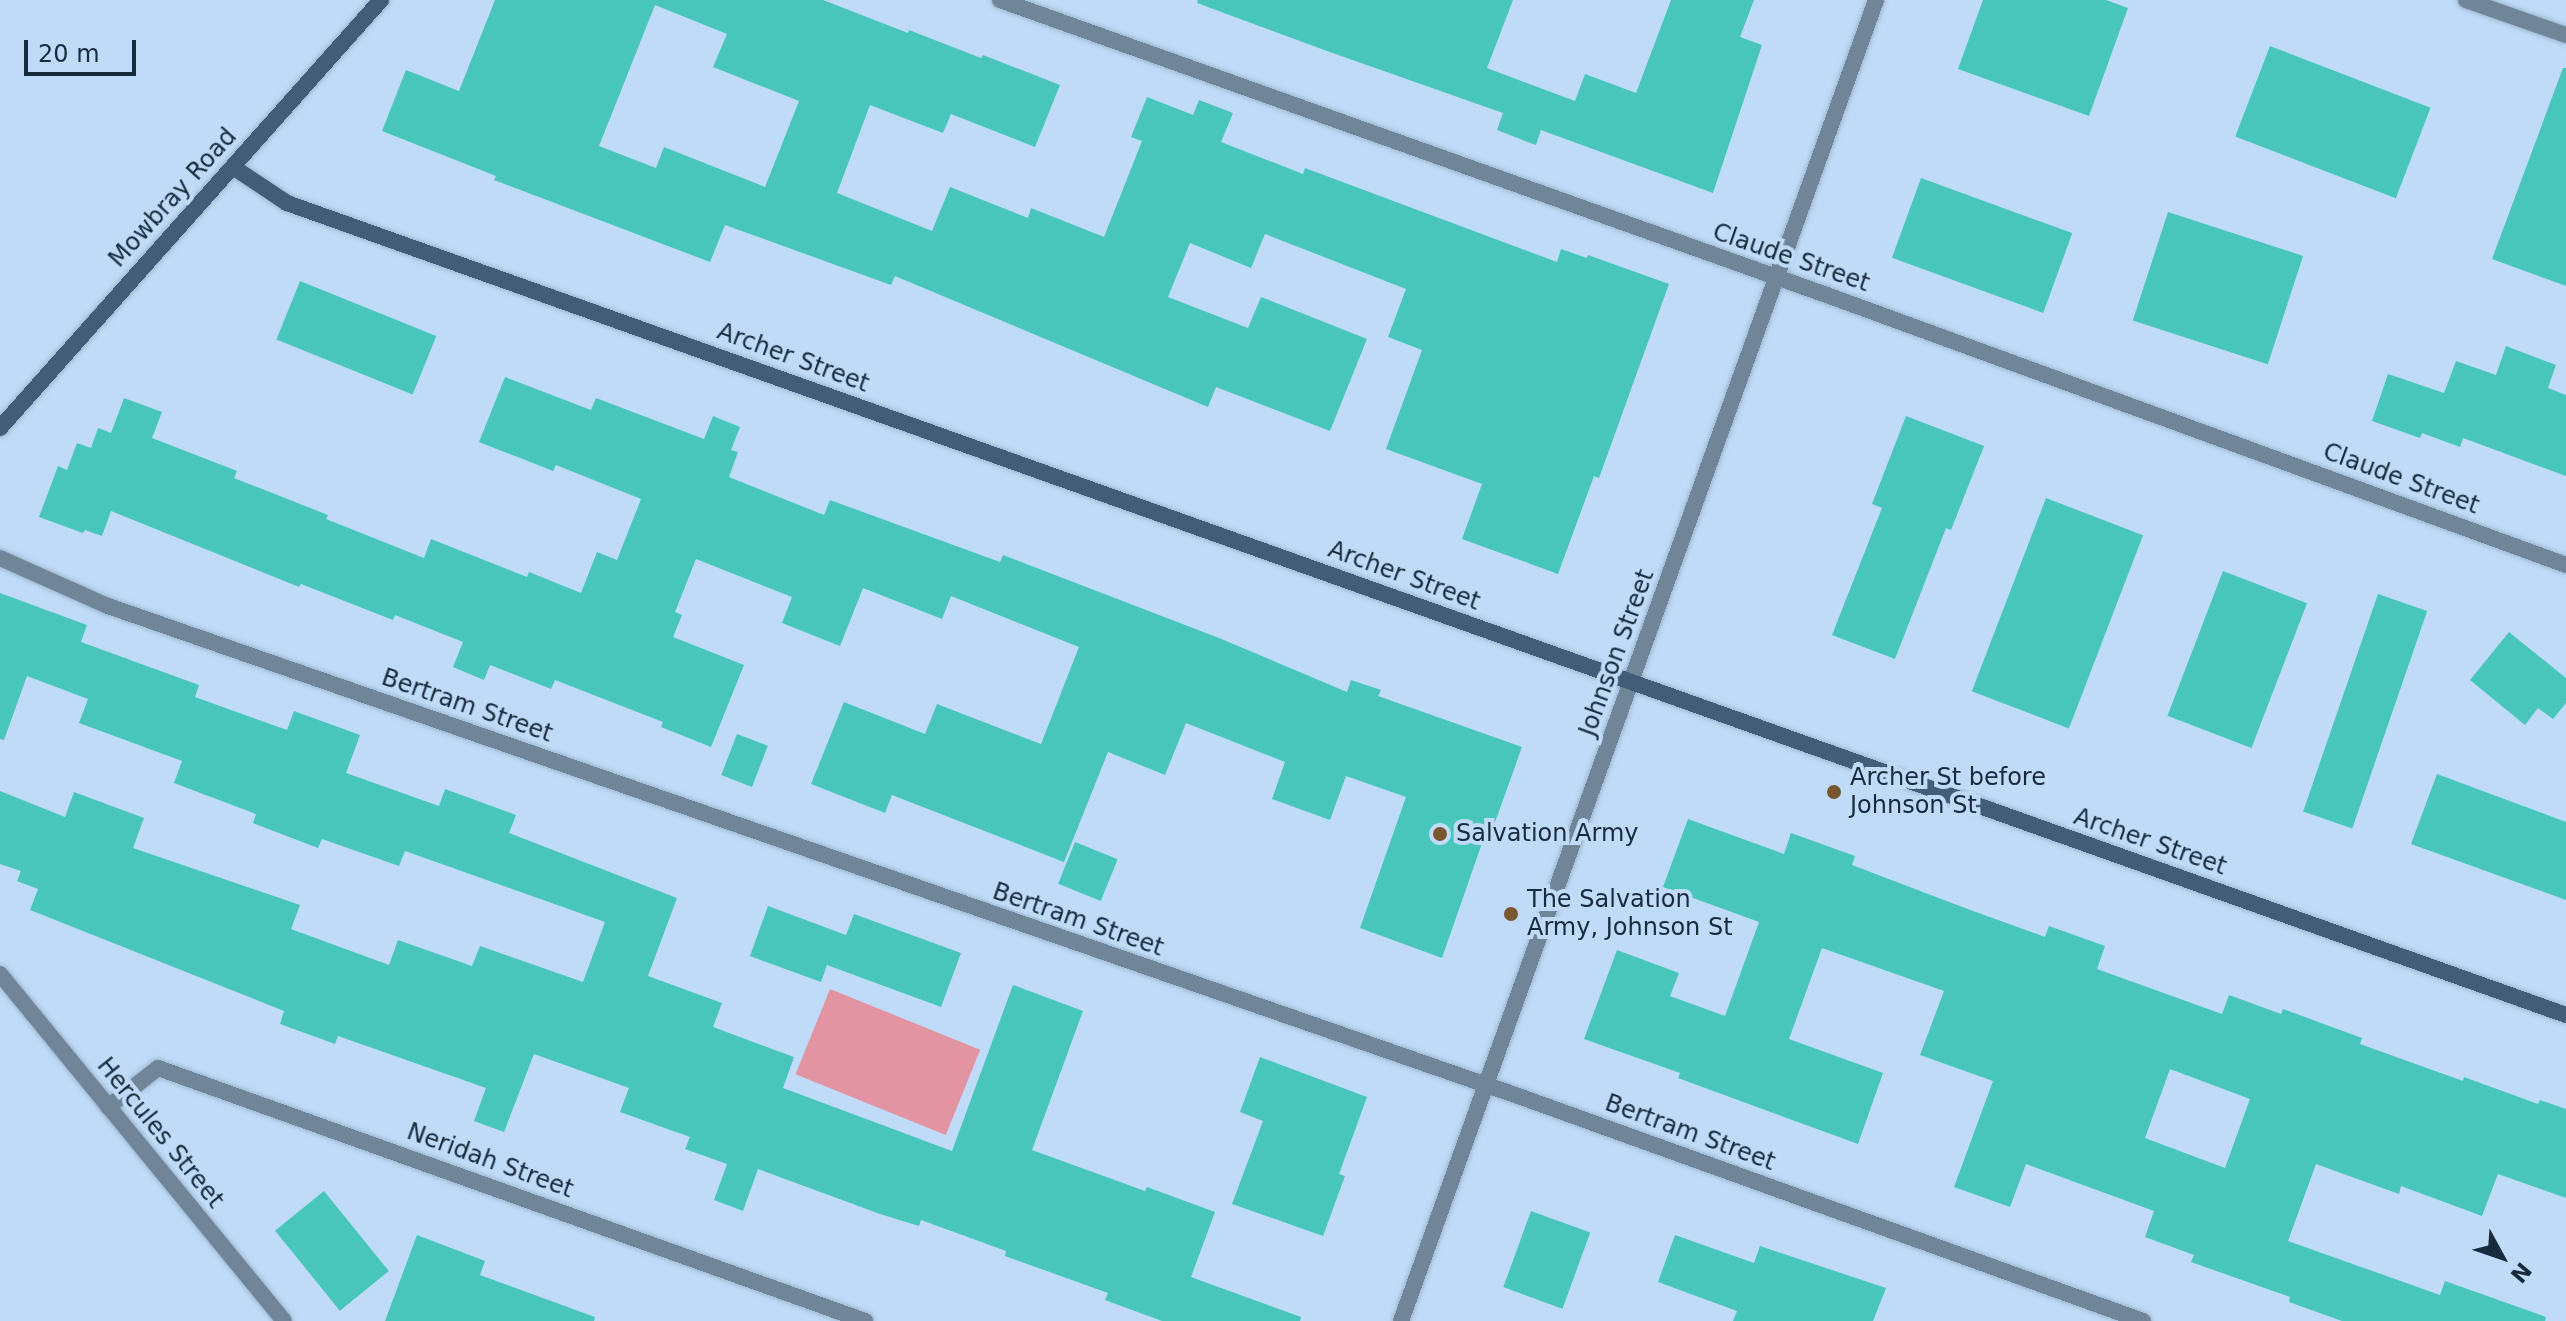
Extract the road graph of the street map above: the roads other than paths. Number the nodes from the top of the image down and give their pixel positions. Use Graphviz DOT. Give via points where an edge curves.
graph roads {
  1 [pos="381,0"];
  2 [pos="1000,0"];
  3 [pos="1876,0"];
  4 [pos="2466,0"];
  5 [pos="2566,35"];
  6 [pos="233,167"];
  7 [pos="1776,277"];
  8 [pos="0,428"];
  9 [pos="0,558"];
  10 [pos="2566,565"];
  11 [pos="1632,684"];
  12 [pos="0,974"];
  13 [pos="2566,1015"];
  14 [pos="1486,1087"];
  15 [pos="108,1107"];
  16 [pos="284,1321"];
  17 [pos="865,1321"];
  18 [pos="1401,1321"];
  19 [pos="2143,1321"];
  1 -- 6 [label="main road, Mowbray Road"];
  2 -- 7 [label="street, Claude Street"];
  3 -- 7 [label="street, Johnson Street"];
  4 -- 5 [label="street"];
  6 -- 8 [label="main road, Mowbray Road"];
  6 -- 11 [label="main road, Archer Street" via="287,203"];
  7 -- 10 [label="street, Claude Street"];
  7 -- 11 [label="street, Johnson Street"];
  9 -- 14 [label="street, Bertram Street" via="108,606"];
  11 -- 13 [label="main road, Archer Street"];
  11 -- 14 [label="street, Johnson Street"];
  12 -- 15 [label="street, Hercules Street"];
  14 -- 18 [label="street, Johnson Street"];
  14 -- 19 [label="street, Bertram Street"];
  15 -- 16 [label="street, Hercules Street"];
  15 -- 17 [label="street, Neridah Street" via="158,1068"];
}
